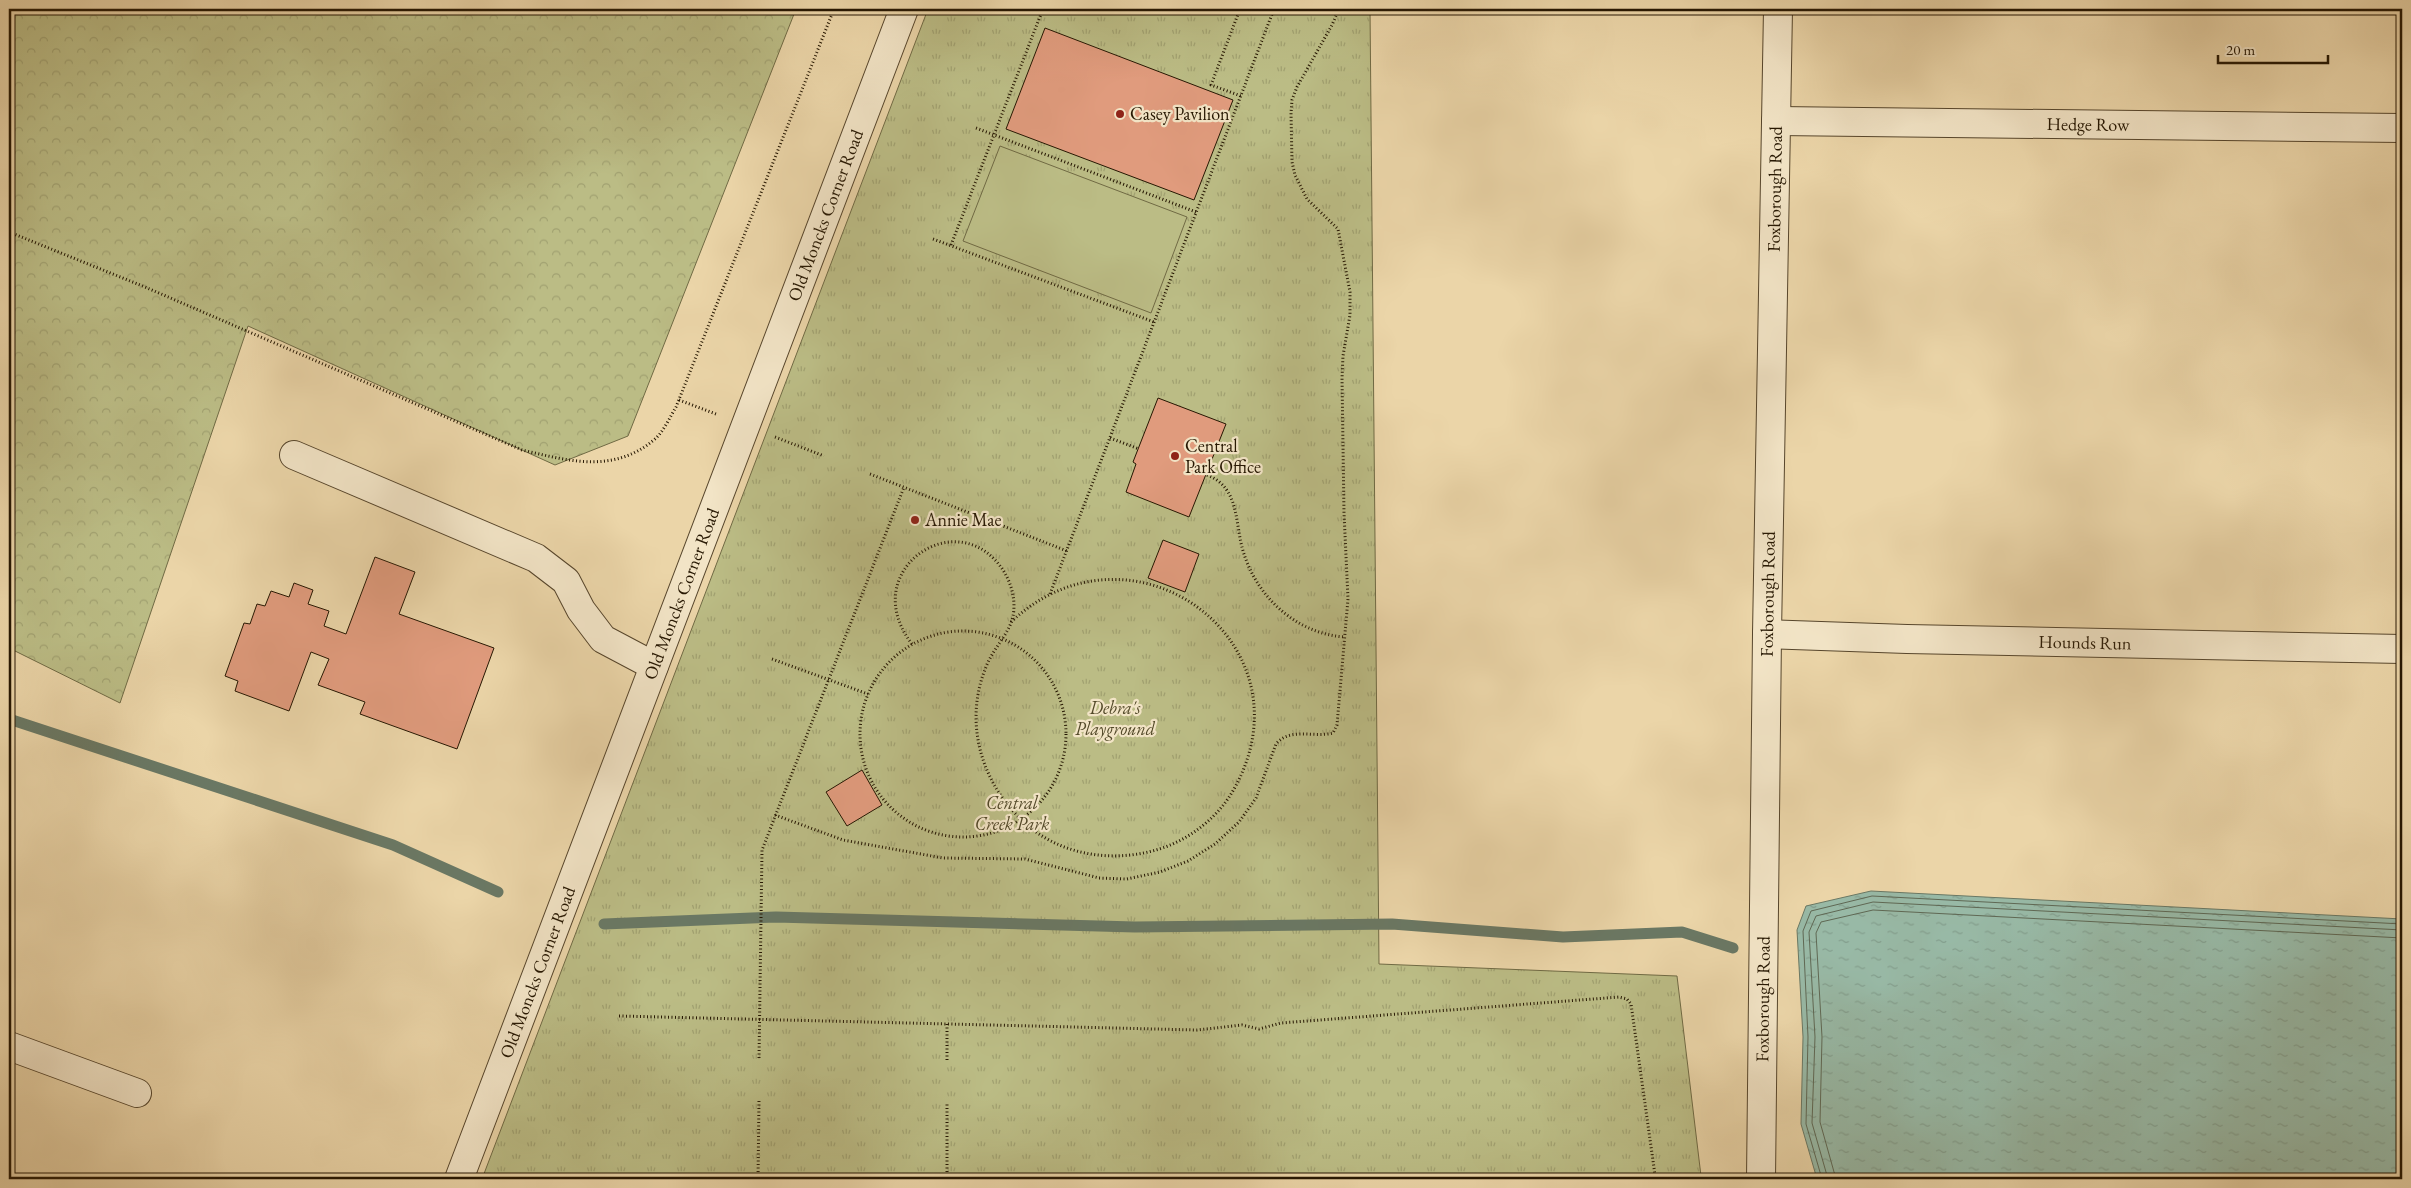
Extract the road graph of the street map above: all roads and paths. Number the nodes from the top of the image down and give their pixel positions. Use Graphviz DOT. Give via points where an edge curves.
graph roads {
  1 [pos="834,9"];
  2 [pos="904,9"];
  3 [pos="1043,9"];
  4 [pos="1240,9"];
  5 [pos="1274,9"];
  6 [pos="1339,9"];
  7 [pos="1778,9"];
  8 [pos="1241,96"];
  9 [pos="1776,121"];
  10 [pos="976,128"];
  11 [pos="2402,128"];
  12 [pos="994,135"];
  13 [pos="1196,212"];
  14 [pos="9,232"];
  15 [pos="933,239"];
  16 [pos="951,245"];
  17 [pos="1154,322"];
  18 [pos="679,400"];
  19 [pos="720,415"];
  20 [pos="773,437"];
  21 [pos="1110,438"];
  22 [pos="1138,449"];
  23 [pos="294,455"];
  24 [pos="824,456"];
  25 [pos="870,474"];
  26 [pos="1207,475"];
  27 [pos="904,487"];
  28 [pos="1067,551"];
  29 [pos="1050,594"];
  30 [pos="1011,622"];
  31 [pos="1767,634"];
  32 [pos="1002,637"];
  33 [pos="1345,637"];
  34 [pos="912,644"];
  35 [pos="2402,649"];
  36 [pos="772,659"];
  37 [pos="654,666"];
  38 [pos="828,681"];
  39 [pos="868,694"];
  40 [pos="775,815"];
  41 [pos="1021,820"];
  42 [pos="619,1016"];
  43 [pos="760,1019"];
  44 [pos="947,1024"];
  45 [pos="9,1046"];
  46 [pos="759,1058"];
  47 [pos="947,1060"];
  48 [pos="137,1093"];
  49 [pos="759,1099"];
  50 [pos="947,1103"];
  51 [pos="1655,1175"];
  52 [pos="459,1179"];
  53 [pos="758,1179"];
  54 [pos="947,1179"];
  55 [pos="1761,1179"];
  1 -- 18 [label="path"];
  2 -- 37 [label="street, Old Moncks Corner Road"];
  3 -- 12 [label="path"];
  4 -- 8 [label="path" via="1211,85"];
  5 -- 8 [label="path"];
  6 -- 33 [label="path" via="1292,100 1292,162 1307,199 1338,229 1350,292 1342,378 1348,600"];
  7 -- 9 [label="street, Foxborough Road"];
  8 -- 13 [label="path"];
  9 -- 11 [label="street, Hedge Row"];
  9 -- 31 [label="street, Foxborough Road"];
  10 -- 12 [label="path"];
  12 -- 13 [label="path"];
  12 -- 16 [label="path"];
  13 -- 17 [label="path"];
  14 -- 18 [label="path" via="145,287 522,450 577,463 624,458 656,438"];
  15 -- 16 [label="path"];
  16 -- 17 [label="path"];
  17 -- 21 [label="path"];
  18 -- 19 [label="path"];
  20 -- 24 [label="path"];
  21 -- 22 [label="path"];
  21 -- 28 [label="path"];
  23 -- 37 [label="street" via="536,558 566,581 581,610 603,639"];
  25 -- 27 [label="path"];
  26 -- 33 [label="path" via="1226,487 1244,554 1267,597 1283,613 1316,631"];
  27 -- 28 [label="path"];
  27 -- 38 [label="path"];
  28 -- 29 [label="path"];
  29 -- 30 [label="path"];
  29 -- 41 [label="path" via="1084,583 1113,579 1156,585 1194,604 1212,617 1238,652 1252,693 1255,714 1253,736 1241,777 1217,813 1183,839 1162,848 1120,856 1077,851 1038,833"];
  30 -- 32 [label="path"];
  30 -- 34 [label="path" via="1014,604 1005,570 979,547 962,542 944,542 914,557 896,586 896,619"];
  31 -- 35 [label="street, Hounds Run"];
  31 -- 55 [label="street, Foxborough Road"];
  32 -- 34 [label="path" via="969,630 943,632"];
  32 -- 41 [label="path" via="992,652 979,686 976,732 988,776 1008,807"];
  32 -- 41 [label="path" via="1040,663 1056,686 1066,714 1068,743 1061,770 1047,796"];
  33 -- 40 [label="path" via="1333,733 1282,737 1276,744 1256,798 1239,822 1215,844 1188,861 1160,872 1128,878 1099,878 1025,859 944,858 843,840"];
  34 -- 39 [label="path" via="880,672"];
  36 -- 38 [label="path"];
  37 -- 52 [label="street, Old Moncks Corner Road"];
  38 -- 39 [label="path"];
  38 -- 40 [label="path"];
  39 -- 41 [label="path" via="861,718 860,743 877,791 893,810 917,827 944,836 973,837 1001,830"];
  40 -- 43 [label="path" via="762,850"];
  42 -- 43 [label="path"];
  43 -- 44 [label="path"];
  43 -- 46 [label="path"];
  44 -- 47 [label="path"];
  44 -- 51 [label="path" via="1197,1030 1242,1025 1259,1029 1281,1023 1619,997 1632,1004"];
  45 -- 48 [label="street"];
  49 -- 53 [label="path"];
  50 -- 54 [label="path"];
}
